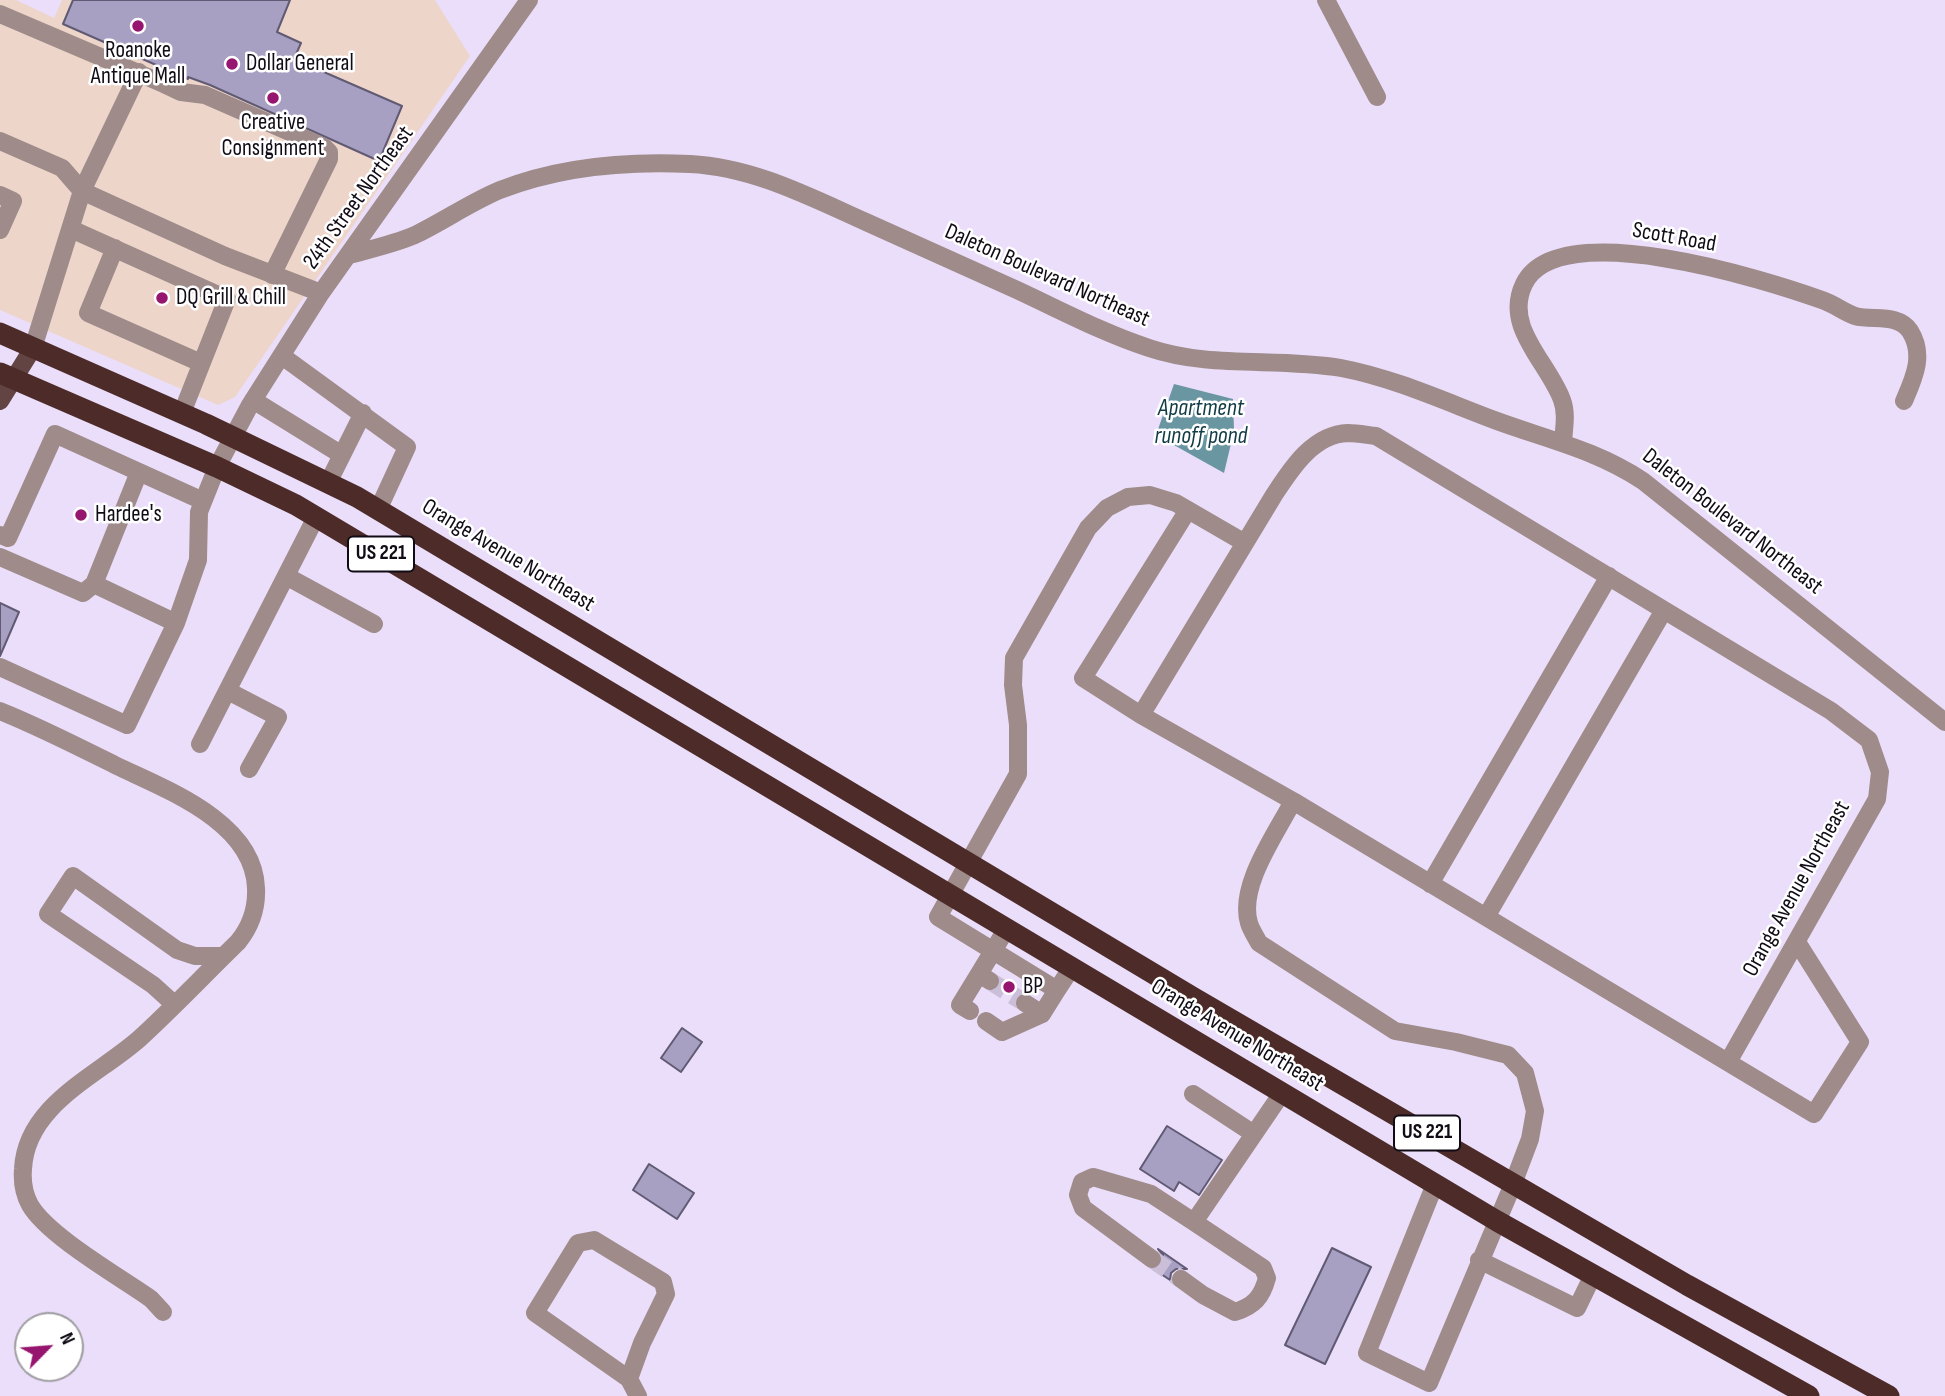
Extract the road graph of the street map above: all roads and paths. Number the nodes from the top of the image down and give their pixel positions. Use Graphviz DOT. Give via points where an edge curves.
graph roads {
  1 [pos="1326,0"];
  2 [pos="523,2"];
  3 [pos="0,14"];
  4 [pos="139,72"];
  5 [pos="1377,97"];
  6 [pos="0,141"];
  7 [pos="82,191"];
  8 [pos="0,195"];
  9 [pos="71,229"];
  10 [pos="0,230"];
  11 [pos="115,248"];
  12 [pos="349,255"];
  13 [pos="272,275"];
  14 [pos="321,293"];
  15 [pos="0,333"];
  16 [pos="33,348"];
  17 [pos="282,356"];
  18 [pos="201,363"];
  19 [pos="7,376"];
  20 [pos="253,400"];
  21 [pos="0,401"];
  22 [pos="1904,401"];
  23 [pos="182,413"];
  24 [pos="363,413"];
  25 [pos="233,436"];
  26 [pos="1563,442"];
  27 [pos="342,455"];
  28 [pos="217,467"];
  29 [pos="139,472"];
  30 [pos="328,483"];
  31 [pos="203,501"];
  32 [pos="378,510"];
  33 [pos="1188,510"];
  34 [pos="316,517"];
  35 [pos="4,536"];
  36 [pos="1245,543"];
  37 [pos="0,556"];
  38 [pos="286,576"];
  39 [pos="1609,576"];
  40 [pos="94,584"];
  41 [pos="1664,610"];
  42 [pos="176,623"];
  43 [pos="374,624"];
  44 [pos="0,667"];
  45 [pos="228,691"];
  46 [pos="0,711"];
  47 [pos="1141,715"];
  48 [pos="1945,722"];
  49 [pos="200,744"];
  50 [pos="249,769"];
  51 [pos="1293,802"];
  52 [pos="969,862"];
  53 [pos="1430,884"];
  54 [pos="951,894"];
  55 [pos="1486,917"];
  56 [pos="1007,928"];
  57 [pos="1797,942"];
  58 [pos="993,951"];
  59 [pos="224,956"];
  60 [pos="1072,967"];
  61 [pos="1057,990"];
  62 [pos="1025,1003"];
  63 [pos="174,1004"];
  64 [pos="970,1011"];
  65 [pos="1042,1014"];
  66 [pos="986,1021"];
  67 [pos="1728,1062"];
  68 [pos="1282,1093"];
  69 [pos="1193,1094"];
  70 [pos="1254,1134"];
  71 [pos="1435,1184"];
  72 [pos="1513,1184"];
  73 [pos="1497,1221"];
  74 [pos="1194,1222"];
  75 [pos="1152,1259"];
  76 [pos="1479,1260"];
  77 [pos="1593,1275"];
  78 [pos="1181,1279"];
  79 [pos="163,1312"];
  80 [pos="629,1379"];
  81 [pos="638,1396"];
  82 [pos="1809,1396"];
  83 [pos="1889,1396"];
  1 -- 5 [label="street"];
  2 -- 12 [label="street, 24th Street Northeast"];
  3 -- 4 [label="street"];
  4 -- 7 [label="street"];
  4 -- 13 [label="street" via="181,92 205,95 329,152"];
  6 -- 7 [label="street" via="62,168"];
  7 -- 9 [label="street"];
  7 -- 13 [label="street"];
  8 -- 10 [label="street" via="13,201"];
  9 -- 11 [label="street"];
  9 -- 16 [label="street"];
  11 -- 18 [label="street" via="227,299"];
  11 -- 18 [label="street" via="88,313"];
  12 -- 14 [label="street, 24th Street Northeast"];
  12 -- 26 [label="street, Daleton Boulevard Northeast" via="413,236 530,179 619,166 722,168 767,178 1154,350 1237,362 1340,368"];
  13 -- 14 [label="street"];
  14 -- 17 [label="street, 24th Street Northeast"];
  15 -- 16 [label="highway, Orange Avenue Northeast / US 221"];
  16 -- 19 [label="main road"];
  16 -- 23 [label="highway, Orange Avenue Northeast / US 221"];
  17 -- 20 [label="street, 24th Street Northeast"];
  17 -- 24 [label="street"];
  18 -- 23 [label="street"];
  19 -- 21 [label="main road"];
  19 -- 28 [label="highway, Orange Avenue Northeast / US 221"];
  20 -- 25 [label="street, 24th Street Northeast"];
  20 -- 27 [label="street"];
  22 -- 26 [label="street, Scott Road" via="1918,361 1916,345 1904,324 1855,316 1784,287 1688,264 1635,253 1577,253 1534,271 1525,281 1518,311 1522,331 1562,399"];
  23 -- 25 [label="highway, Orange Avenue Northeast / US 221"];
  24 -- 27 [label="street"];
  24 -- 32 [label="street" via="407,447"];
  25 -- 28 [label="street, 24th Street Northeast"];
  25 -- 30 [label="highway, Orange Avenue Northeast / US 221"];
  26 -- 48 [label="street, Daleton Boulevard Northeast" via="1643,481"];
  27 -- 30 [label="street"];
  28 -- 31 [label="street, 24th Street Northeast"];
  28 -- 34 [label="highway, Orange Avenue Northeast / US 221"];
  29 -- 31 [label="street"];
  29 -- 35 [label="street" via="55,434"];
  29 -- 40 [label="street"];
  30 -- 32 [label="highway, Orange Avenue Northeast / US 221"];
  31 -- 42 [label="street, 24th Street Northeast" via="198,560"];
  32 -- 52 [label="highway, Orange Avenue Northeast / US 221"];
  33 -- 36 [label="street"];
  33 -- 47 [label="street" via="1083,678"];
  33 -- 52 [label="street" via="1150,495 1128,497 1107,508 1088,528 1014,658 1018,774"];
  34 -- 38 [label="street"];
  34 -- 54 [label="highway, Orange Avenue Northeast / US 221"];
  35 -- 37 [label="street"];
  36 -- 39 [label="street, Orange Avenue Northeast" via="1296,463 1318,443 1346,433 1376,436"];
  36 -- 47 [label="street, Orange Avenue Northeast"];
  37 -- 40 [label="street" via="83,593"];
  38 -- 43 [label="street"];
  38 -- 45 [label="street"];
  39 -- 41 [label="street, Orange Avenue Northeast"];
  39 -- 53 [label="street"];
  40 -- 42 [label="street"];
  41 -- 55 [label="street"];
  41 -- 57 [label="street, Orange Avenue Northeast" via="1831,710 1869,740 1880,772 1877,799"];
  42 -- 44 [label="street, 24th Street Northeast" via="127,724"];
  45 -- 49 [label="street"];
  45 -- 50 [label="street" via="278,717"];
  46 -- 59 [label="street" via="141,777 226,828 251,864 256,898 247,931"];
  47 -- 51 [label="street"];
  51 -- 53 [label="street"];
  51 -- 72 [label="street" via="1253,876 1247,906 1249,925 1259,943 1395,1031 1508,1055 1525,1073 1535,1111"];
  52 -- 54 [label="street"];
  52 -- 72 [label="highway, Orange Avenue Northeast / US 221"];
  53 -- 55 [label="street"];
  54 -- 56 [label="highway, Orange Avenue Northeast / US 221"];
  54 -- 58 [label="street" via="938,917"];
  55 -- 67 [label="street"];
  56 -- 58 [label="street"];
  56 -- 60 [label="highway, Orange Avenue Northeast / US 221"];
  57 -- 67 [label="street, Orange Avenue Northeast"];
  57 -- 67 [label="street" via="1860,1042 1814,1114"];
  58 -- 61 [label="street"];
  58 -- 64 [label="street" via="984,977 960,1005"];
  59 -- 63 [label="street"];
  59 -- 63 [label="street" via="195,956 177,950 73,876 48,914"];
  60 -- 61 [label="street"];
  60 -- 68 [label="highway, Orange Avenue Northeast / US 221"];
  61 -- 65 [label="street"];
  62 -- 65 [label="street"];
  63 -- 79 [label="street" via="41,1119 23,1158 22,1177 26,1196 45,1223"];
  65 -- 66 [label="street" via="1002,1032"];
  68 -- 70 [label="street"];
  68 -- 71 [label="highway, Orange Avenue Northeast / US 221"];
  69 -- 70 [label="street"];
  70 -- 74 [label="street"];
  71 -- 73 [label="highway, Orange Avenue Northeast / US 221"];
  71 -- 76 [label="street" via="1367,1353 1429,1383"];
  72 -- 73 [label="street"];
  72 -- 83 [label="highway, Orange Avenue Northeast / US 221"];
  73 -- 76 [label="street"];
  73 -- 77 [label="highway, Orange Avenue Northeast / US 221"];
  74 -- 75 [label="street" via="1151,1194 1093,1177 1082,1182 1078,1195 1083,1208"];
  74 -- 78 [label="street" via="1263,1268 1267,1278 1263,1293 1250,1307 1235,1312"];
  76 -- 77 [label="street" via="1577,1308"];
  77 -- 82 [label="highway, Orange Avenue Northeast / US 221"];
  80 -- 80 [label="street" via="535,1312 578,1243 594,1240 663,1282 666,1294"];
  80 -- 81 [label="street"];
}
